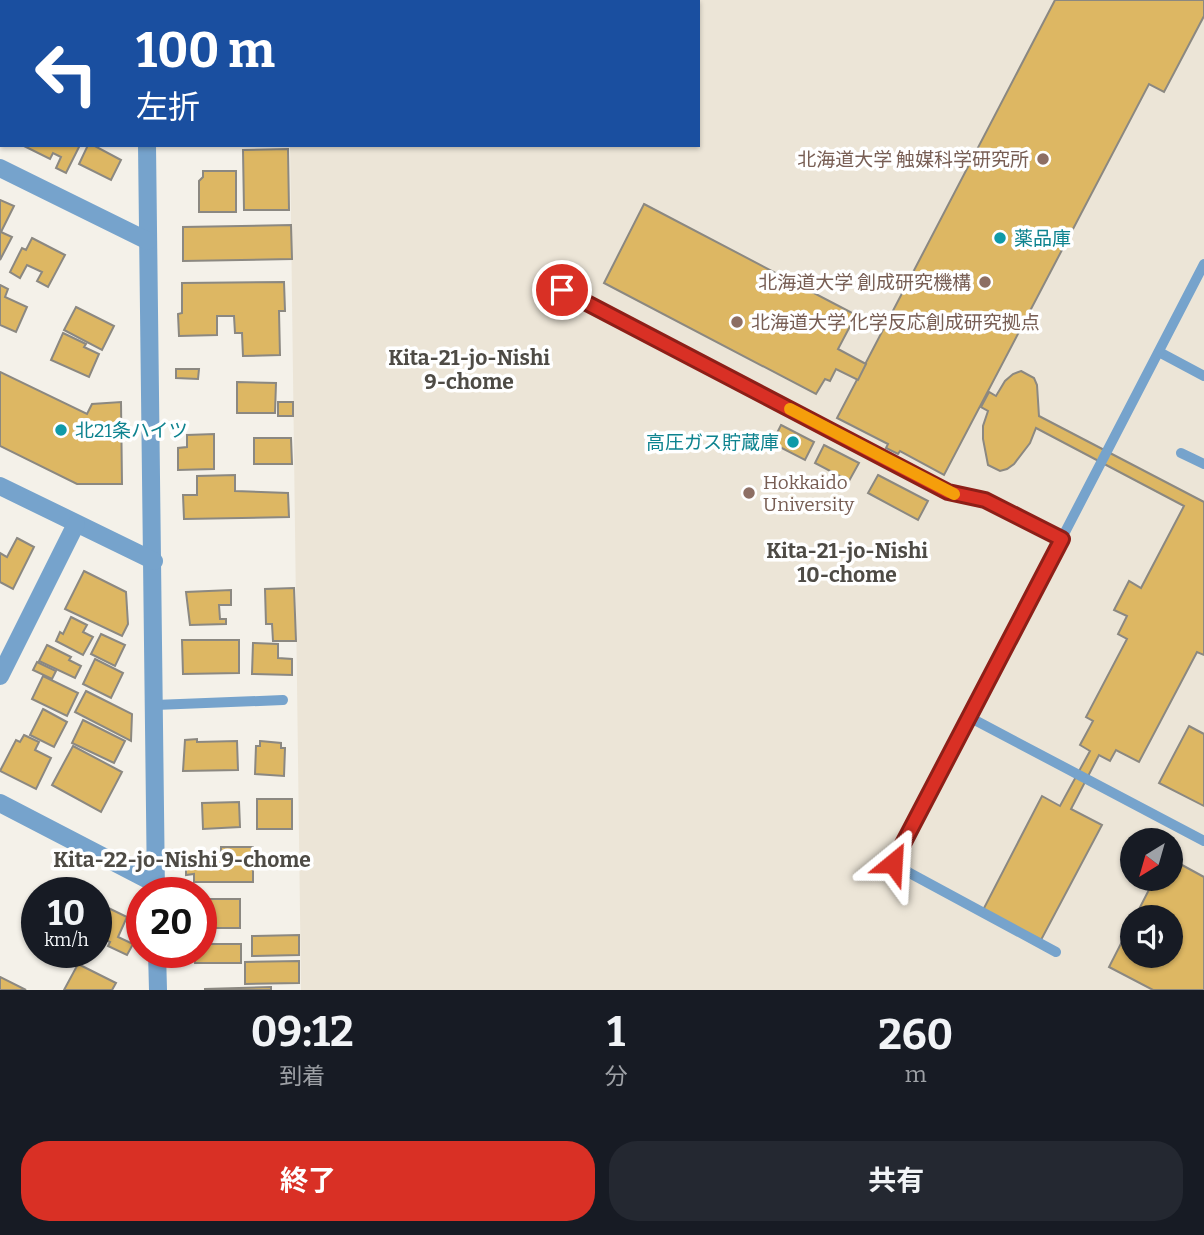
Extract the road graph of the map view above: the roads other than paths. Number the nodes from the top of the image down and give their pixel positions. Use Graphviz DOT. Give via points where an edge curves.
graph roads {
  1 [pos="147,147"];
  2 [pos="0,168"];
  3 [pos="148,241"];
  4 [pos="1204,264"];
  5 [pos="562,290"];
  6 [pos="1159,352"];
  7 [pos="1204,376"];
  8 [pos="1181,453"];
  9 [pos="1204,464"];
  10 [pos="0,486"];
  11 [pos="76,523"];
  12 [pos="1062,539"];
  13 [pos="154,561"];
  14 [pos="0,676"];
  15 [pos="283,700"];
  16 [pos="155,705"];
  17 [pos="969,717"];
  18 [pos="0,803"];
  19 [pos="1204,841"];
  20 [pos="136,877"];
  21 [pos="156,877"];
  22 [pos="1056,952"];
  23 [pos="157,968"];
  24 [pos="158,990"];
  1 -- 3 [label="street"];
  2 -- 3 [label="street"];
  3 -- 13 [label="street"];
  4 -- 6 [label="lane"];
  5 -- 12 [label="lane" via="948,492 985,500"];
  6 -- 7 [label="lane"];
  6 -- 12 [label="lane"];
  8 -- 9 [label="lane"];
  10 -- 11 [label="street"];
  11 -- 13 [label="street"];
  11 -- 14 [label="street"];
  12 -- 17 [label="lane"];
  13 -- 16 [label="street"];
  15 -- 16 [label="lane"];
  16 -- 21 [label="street"];
  17 -- 19 [label="lane"];
  17 -- 22 [label="lane" via="893,863"];
  18 -- 20 [label="street"];
  23 -- 24 [label="street"];
}
